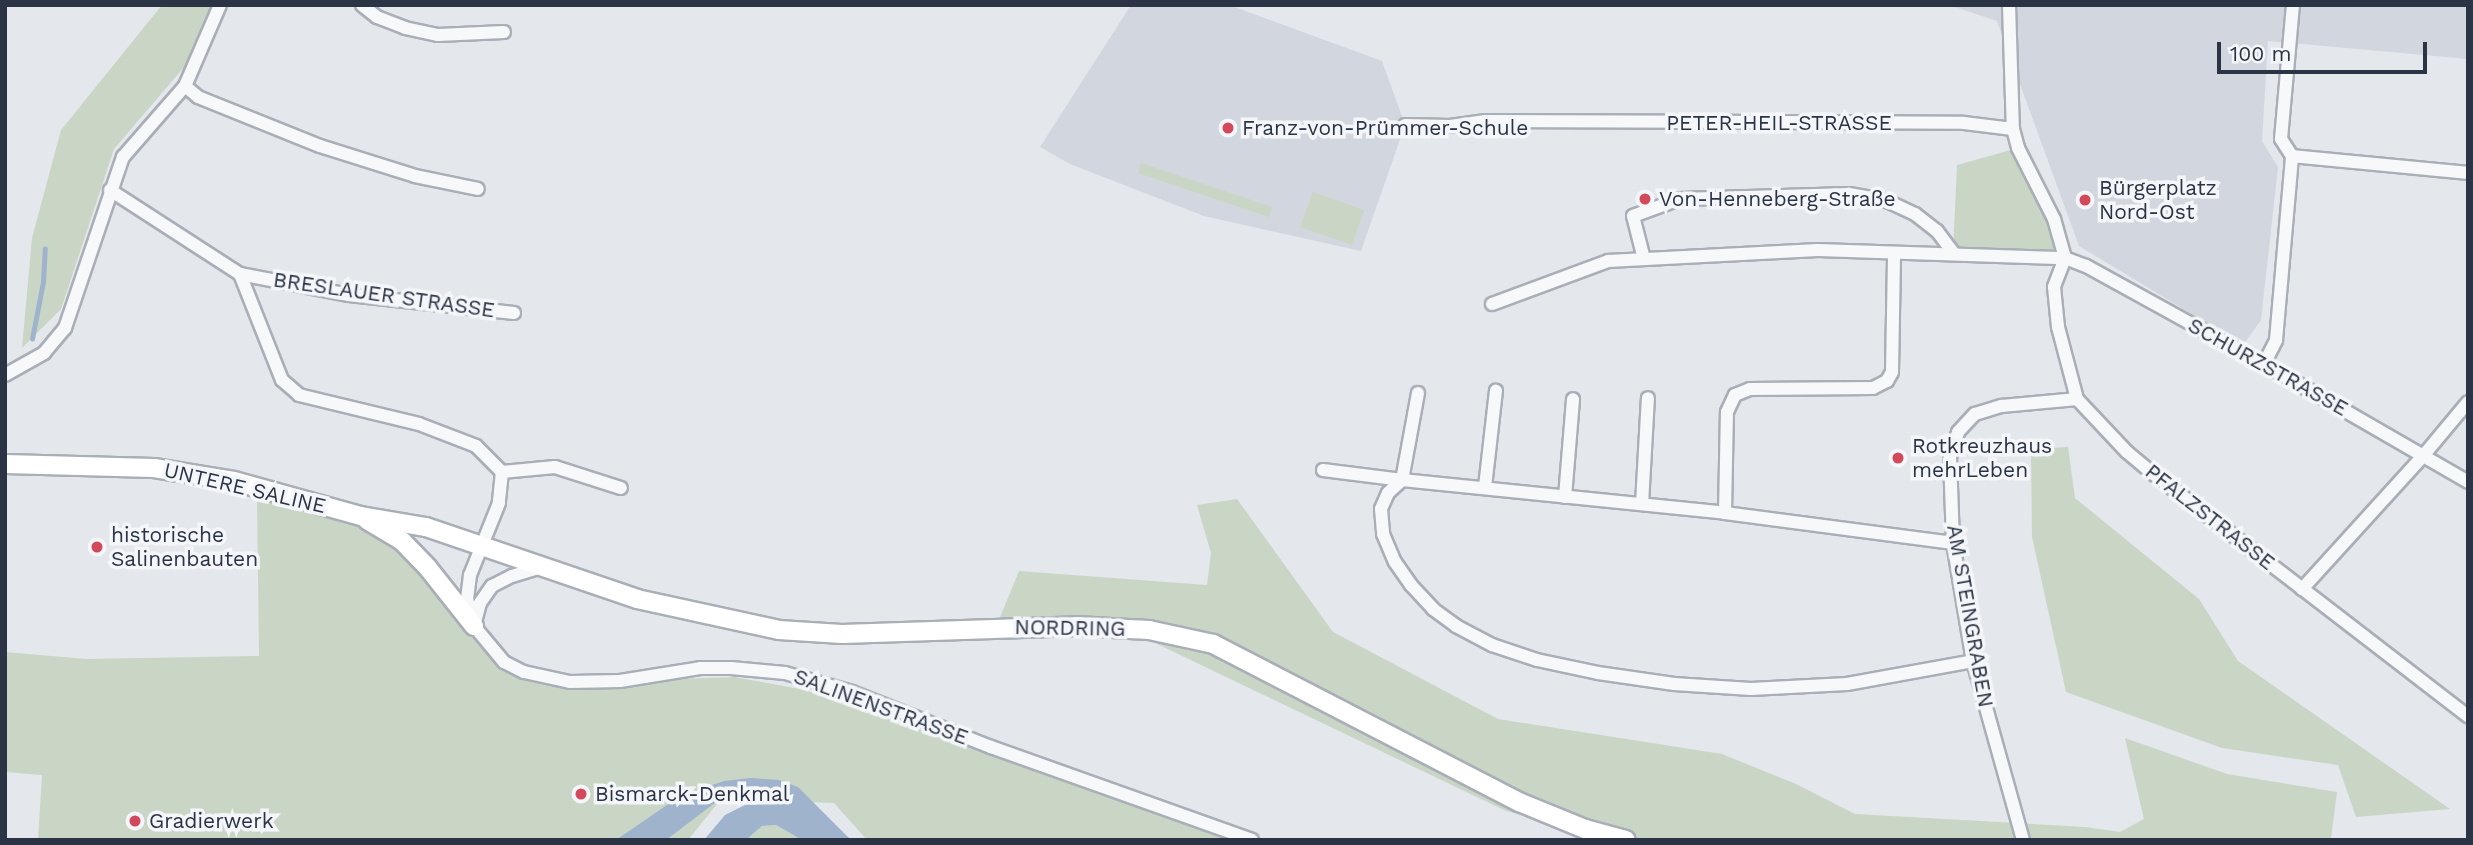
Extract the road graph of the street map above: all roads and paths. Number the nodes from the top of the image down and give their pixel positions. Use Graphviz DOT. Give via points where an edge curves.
graph roads {
  1 [pos="220,5"];
  2 [pos="362,5"];
  3 [pos="2009,5"];
  4 [pos="2293,5"];
  5 [pos="504,32"];
  6 [pos="186,86"];
  7 [pos="1405,125"];
  8 [pos="2013,129"];
  9 [pos="2292,156"];
  10 [pos="2468,173"];
  11 [pos="478,188"];
  12 [pos="110,190"];
  13 [pos="1953,252"];
  14 [pos="1894,253"];
  15 [pos="2065,258"];
  16 [pos="1644,259"];
  17 [pos="240,274"];
  18 [pos="1492,304"];
  19 [pos="514,313"];
  20 [pos="2264,365"];
  21 [pos="5,374"];
  22 [pos="1496,391"];
  23 [pos="1418,393"];
  24 [pos="1648,398"];
  25 [pos="1573,399"];
  26 [pos="2077,399"];
  27 [pos="2468,402"];
  28 [pos="2423,456"];
  29 [pos="5,464"];
  30 [pos="1323,470"];
  31 [pos="502,472"];
  32 [pos="1402,480"];
  33 [pos="2468,482"];
  34 [pos="1485,487"];
  35 [pos="621,488"];
  36 [pos="1565,497"];
  37 [pos="1642,504"];
  38 [pos="1725,513"];
  39 [pos="361,516"];
  40 [pos="1953,543"];
  41 [pos="480,546"];
  42 [pos="541,567"];
  43 [pos="2302,589"];
  44 [pos="474,626"];
  45 [pos="1973,661"];
  46 [pos="2468,716"];
  47 [pos="1252,840"];
  48 [pos="1626,840"];
  49 [pos="2023,840"];
  1 -- 6 [label="street"];
  2 -- 5 [label="street" via="377,17 438,35"];
  3 -- 8 [label="street"];
  4 -- 9 [label="street" via="2281,139"];
  6 -- 11 [label="street" via="198,97 320,146 415,176"];
  6 -- 12 [label="street" via="123,157"];
  7 -- 8 [label="street, PETER-HEIL-STRASSE" via="1486,121 1964,123"];
  8 -- 15 [label="street" via="2054,219"];
  9 -- 10 [label="street"];
  9 -- 20 [label="street" via="2276,340"];
  12 -- 17 [label="street, BRESLAUER STRASSE"];
  12 -- 21 [label="street" via="65,328 44,353"];
  13 -- 14 [label="street"];
  13 -- 15 [label="street"];
  13 -- 16 [label="street" via="1937,230 1915,214 1887,201 1849,194 1680,199 1633,216"];
  14 -- 16 [label="street" via="1818,250"];
  14 -- 38 [label="street" via="1893,361 1887,381 1873,388 1750,389 1735,395 1727,412"];
  15 -- 20 [label="street, SCHURZSTRASSE"];
  15 -- 26 [label="street, PFALZSTRASSE" via="2053,287 2057,327"];
  16 -- 18 [label="street" via="1608,261"];
  17 -- 19 [label="street, BRESLAUER STRASSE" via="349,295"];
  17 -- 31 [label="street" via="282,380 299,395 419,424 476,446"];
  20 -- 28 [label="street, SCHURZSTRASSE"];
  22 -- 34 [label="street"];
  23 -- 32 [label="street"];
  24 -- 37 [label="street"];
  25 -- 36 [label="street"];
  26 -- 40 [label="street, AM STEINGRABEN" via="2001,406 1975,414 1958,432 1950,457"];
  26 -- 43 [label="street, PFALZSTRASSE" via="2143,466"];
  27 -- 28 [label="street"];
  28 -- 33 [label="street, SCHURZSTRASSE"];
  28 -- 43 [label="street"];
  29 -- 39 [label="main road, UNTERE SALINE" via="154,468 234,481"];
  30 -- 32 [label="street"];
  31 -- 35 [label="street" via="555,467"];
  31 -- 41 [label="street, SALINENSTRASSE" via="499,503"];
  32 -- 34 [label="street"];
  32 -- 45 [label="street" via="1388,493 1381,509 1383,534 1411,585 1457,626 1492,645 1537,660 1674,684 1751,689 1847,684"];
  34 -- 36 [label="street"];
  36 -- 37 [label="street"];
  37 -- 38 [label="street"];
  38 -- 40 [label="street"];
  39 -- 41 [label="main road, UNTERE SALINE" via="426,527"];
  39 -- 44 [label="main road" via="402,541"];
  40 -- 45 [label="street, AM STEINGRABEN"];
  41 -- 42 [label="main road, NORDRING"];
  41 -- 44 [label="street, SALINENSTRASSE" via="467,599"];
  42 -- 44 [label="street" via="492,586 480,603"];
  42 -- 48 [label="main road, NORDRING" via="636,599 779,630 842,634 1077,626 1149,631 1213,644 1519,802"];
  43 -- 46 [label="street, PFALZSTRASSE"];
  44 -- 47 [label="street, SALINENSTRASSE" via="504,663 570,682 620,681 732,667 823,683"];
  45 -- 49 [label="street, AM STEINGRABEN"];
}
